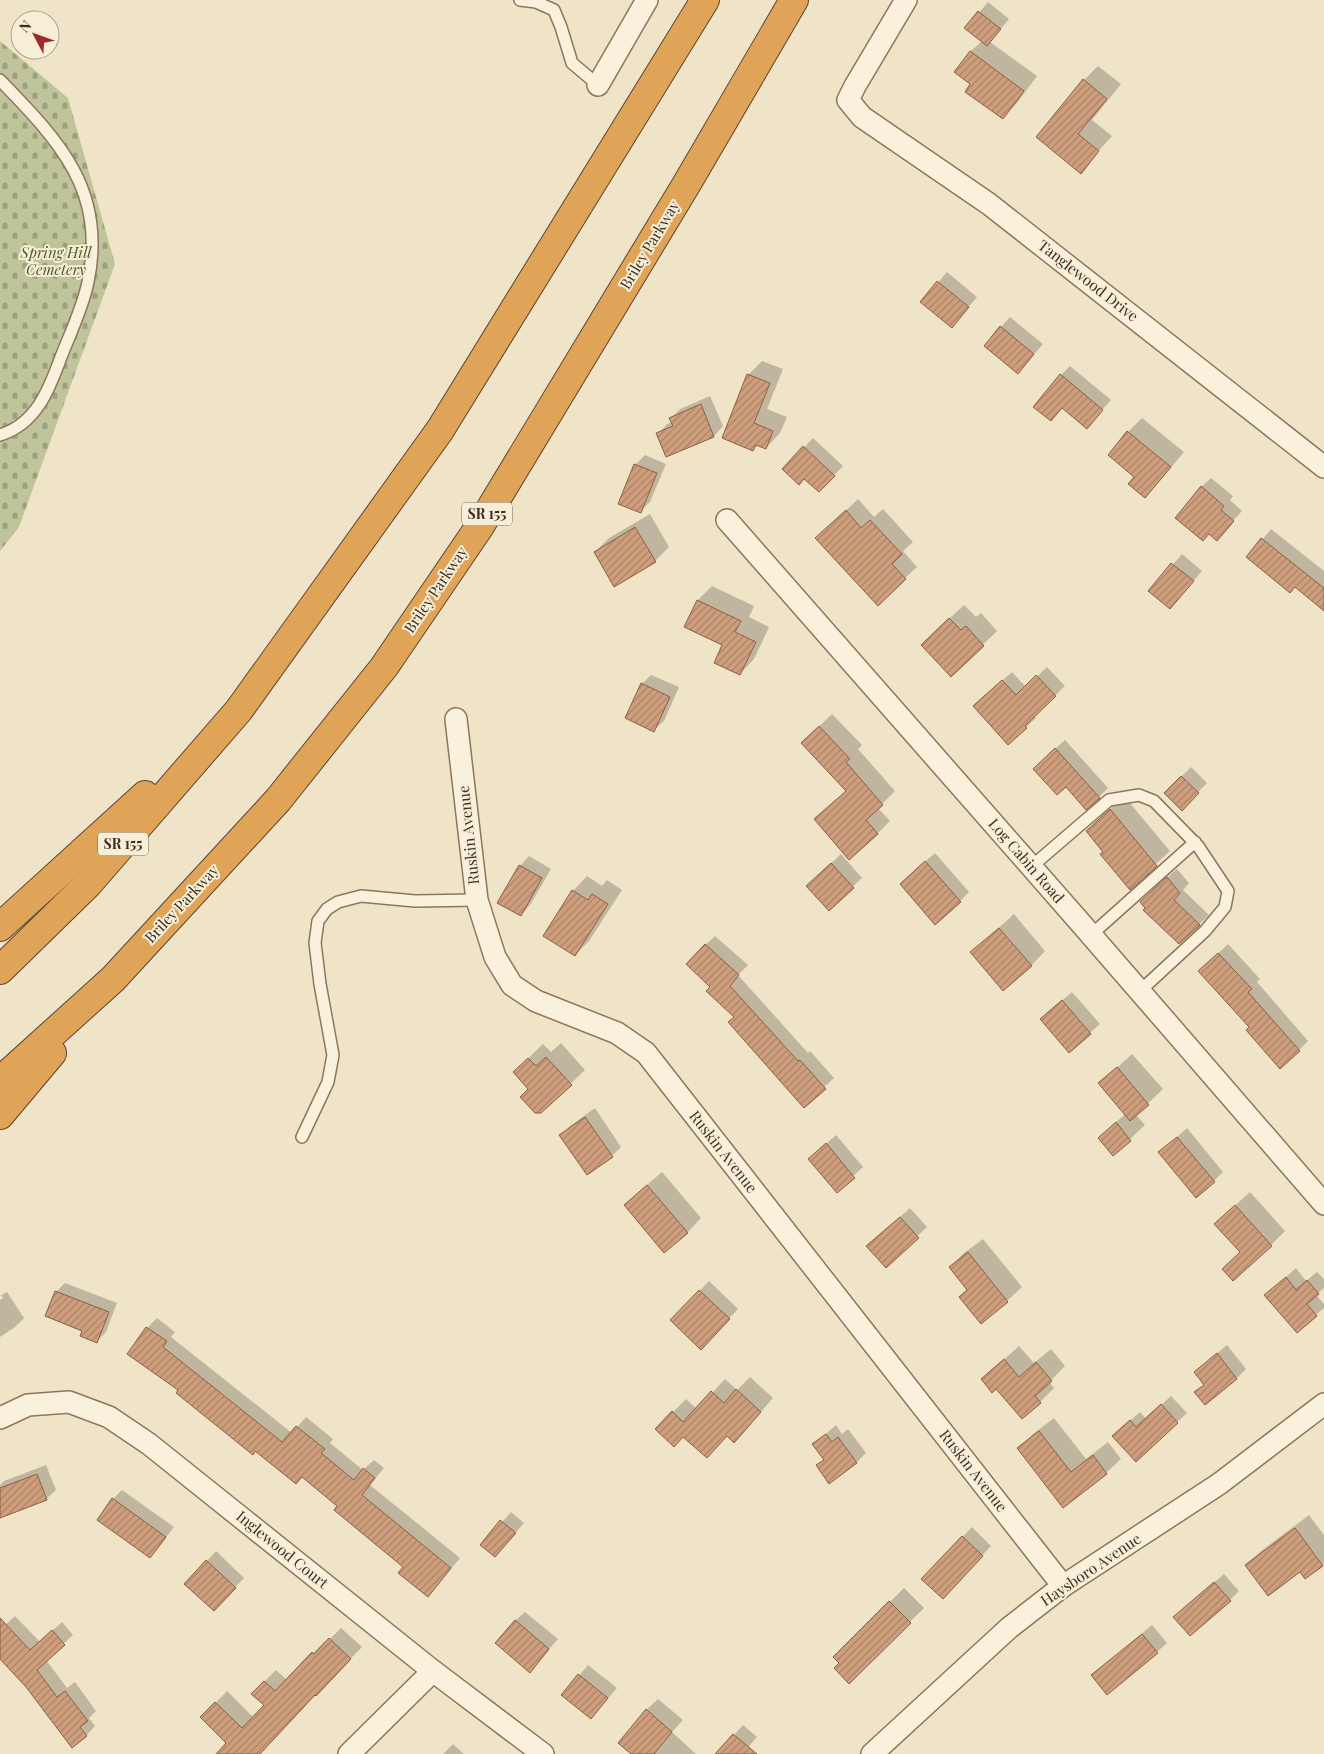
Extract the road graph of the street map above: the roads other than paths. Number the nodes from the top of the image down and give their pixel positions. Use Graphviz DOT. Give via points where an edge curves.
graph roads {
  1 [pos="520,0"];
  2 [pos="647,0"];
  3 [pos="705,0"];
  4 [pos="794,0"];
  5 [pos="906,0"];
  6 [pos="0,80"];
  7 [pos="598,85"];
  8 [pos="0,435"];
  9 [pos="1324,467"];
  10 [pos="727,520"];
  11 [pos="239,710"];
  12 [pos="456,719"];
  13 [pos="1195,842"];
  14 [pos="1031,867"];
  15 [pos="477,900"];
  16 [pos="0,928"];
  17 [pos="1091,935"];
  18 [pos="0,970"];
  19 [pos="113,979"];
  20 [pos="1140,991"];
  21 [pos="0,1081"];
  22 [pos="0,1115"];
  23 [pos="302,1137"];
  24 [pos="1324,1204"];
  25 [pos="1324,1404"];
  26 [pos="0,1418"];
  27 [pos="1063,1586"];
  28 [pos="434,1671"];
  29 [pos="349,1754"];
  30 [pos="543,1754"];
  31 [pos="872,1754"];
  1 -- 7 [label="lane" via="536,2 554,10 572,63"];
  2 -- 7 [label="street"];
  3 -- 11 [label="highway, SR 155" via="440,430"];
  4 -- 19 [label="highway, Briley Parkway / SR 155" via="480,526 384,667 278,800"];
  5 -- 9 [label="street, Tanglewood Drive" via="848,100 862,117 989,204"];
  6 -- 8 [label="lane" via="43,125 66,155 80,182 90,213 93,248 88,283 47,391 33,414 16,428"];
  10 -- 14 [label="street, Log Cabin Road"];
  11 -- 16 [label="highway"];
  11 -- 18 [label="highway, SR 155" via="88,884"];
  12 -- 15 [label="street, Ruskin Avenue"];
  13 -- 14 [label="lane" via="1154,801 1139,794 1109,800"];
  13 -- 17 [label="lane"];
  13 -- 20 [label="lane" via="1228,891 1226,907 1205,932"];
  14 -- 17 [label="street, Log Cabin Road"];
  15 -- 23 [label="lane" via="415,901 361,896 338,902 327,909 318,921 315,943 333,1055 328,1082"];
  15 -- 27 [label="street, Ruskin Avenue" via="495,957 512,985 536,1001 617,1033 646,1053"];
  17 -- 20 [label="street, Log Cabin Road"];
  19 -- 21 [label="highway, Briley Parkway / SR 155"];
  19 -- 22 [label="highway"];
  20 -- 24 [label="street, Log Cabin Road"];
  25 -- 27 [label="street, Haysboro Avenue" via="1219,1484"];
  26 -- 28 [label="street, Inglewood Court" via="28,1406 69,1402 109,1417 149,1444"];
  27 -- 31 [label="street, Haysboro Avenue" via="1009,1628"];
  28 -- 29 [label="street"];
  28 -- 30 [label="street, Inglewood Court"];
}
